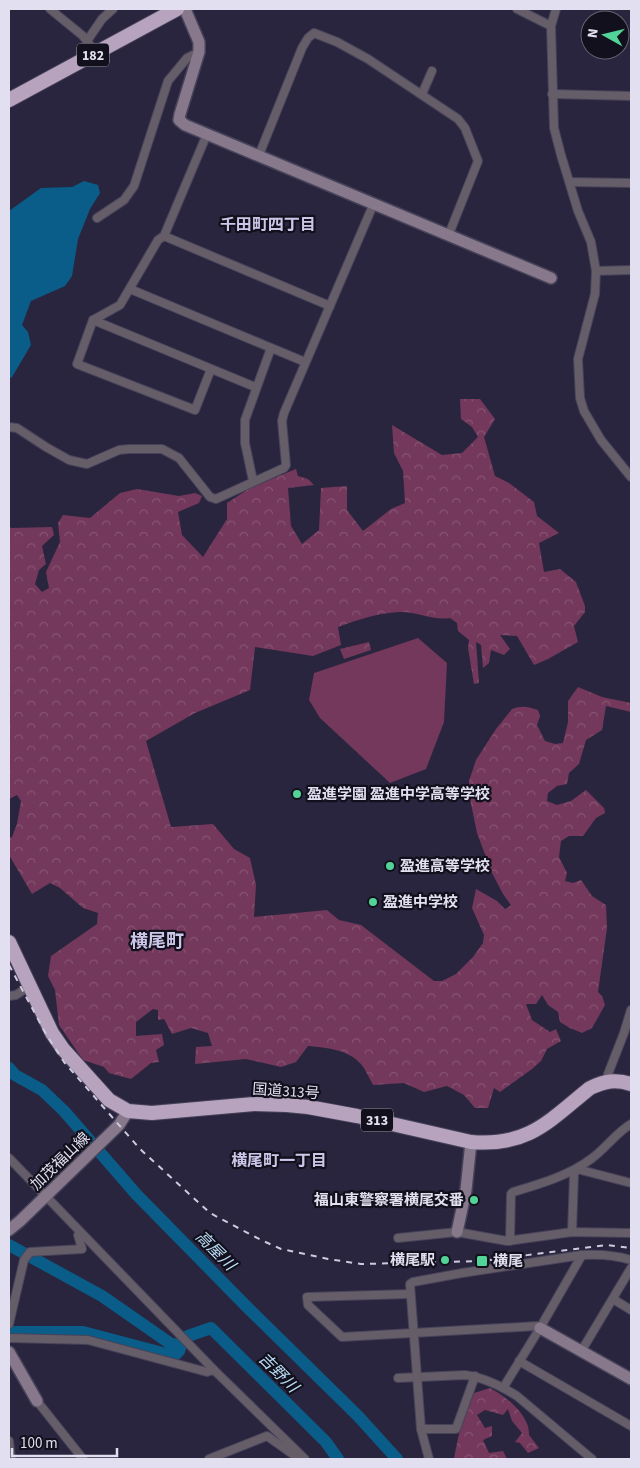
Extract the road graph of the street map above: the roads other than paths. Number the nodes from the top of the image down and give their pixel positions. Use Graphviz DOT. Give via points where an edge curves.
graph roads {
  1 [pos="50,9"];
  2 [pos="113,9"];
  3 [pos="160,9"];
  4 [pos="177,9"];
  5 [pos="186,9"];
  6 [pos="517,9"];
  7 [pos="556,9"];
  8 [pos="551,26"];
  9 [pos="92,47"];
  10 [pos="199,52"];
  11 [pos="432,71"];
  12 [pos="9,92"];
  13 [pos="422,94"];
  14 [pos="552,94"];
  15 [pos="631,96"];
  16 [pos="9,100"];
  17 [pos="207,134"];
  18 [pos="259,155"];
  19 [pos="570,182"];
  20 [pos="631,183"];
  21 [pos="374,203"];
  22 [pos="97,218"];
  23 [pos="449,234"];
  24 [pos="164,236"];
  25 [pos="631,270"];
  26 [pos="596,271"];
  27 [pos="551,278"];
  28 [pos="130,289"];
  29 [pos="330,306"];
  30 [pos="93,320"];
  31 [pos="271,348"];
  32 [pos="305,362"];
  33 [pos="211,369"];
  34 [pos="256,387"];
  35 [pos="9,427"];
  36 [pos="631,477"];
  37 [pos="253,481"];
  38 [pos="9,942"];
  39 [pos="30,986"];
  40 [pos="9,996"];
  41 [pos="631,1010"];
  42 [pos="607,1081"];
  43 [pos="631,1084"];
  44 [pos="128,1111"];
  45 [pos="631,1124"];
  46 [pos="471,1142"];
  47 [pos="9,1158"];
  48 [pos="576,1169"];
  49 [pos="631,1183"];
  50 [pos="46,1196"];
  51 [pos="9,1230"];
  52 [pos="457,1232"];
  53 [pos="572,1232"];
  54 [pos="81,1233"];
  55 [pos="631,1233"];
  56 [pos="398,1238"];
  57 [pos="510,1241"];
  58 [pos="582,1255"];
  59 [pos="631,1260"];
  60 [pos="631,1268"];
  61 [pos="410,1294"];
  62 [pos="613,1299"];
  63 [pos="631,1310"];
  64 [pos="9,1324"];
  65 [pos="540,1328"];
  66 [pos="414,1333"];
  67 [pos="9,1338"];
  68 [pos="582,1350"];
  69 [pos="9,1352"];
  70 [pos="519,1361"];
  71 [pos="214,1370"];
  72 [pos="475,1376"];
  73 [pos="398,1378"];
  74 [pos="416,1378"];
  75 [pos="631,1379"];
  76 [pos="503,1388"];
  77 [pos="37,1401"];
  78 [pos="631,1426"];
  79 [pos="421,1429"];
  80 [pos="9,1441"];
  81 [pos="11,1459"];
  82 [pos="83,1459"];
  83 [pos="209,1459"];
  84 [pos="300,1459"];
  85 [pos="305,1459"];
  86 [pos="430,1459"];
  87 [pos="592,1459"];
  1 -- 9 [label="street"];
  2 -- 9 [label="street" via="102,19"];
  3 -- 9 [label="highway, 182"];
  4 -- 9 [label="highway, 182"];
  5 -- 10 [label="street" via="199,42"];
  6 -- 8 [label="street"];
  7 -- 8 [label="street"];
  8 -- 14 [label="street"];
  9 -- 12 [label="highway, 182"];
  9 -- 16 [label="highway, 182"];
  10 -- 17 [label="street" via="180,120"];
  10 -- 22 [label="street" via="187,58 168,81 134,186 124,200"];
  11 -- 13 [label="street"];
  13 -- 18 [label="street" via="337,42 314,33 302,48"];
  13 -- 23 [label="street" via="466,128 478,161"];
  14 -- 15 [label="street"];
  14 -- 19 [label="street" via="554,128"];
  17 -- 18 [label="street"];
  17 -- 24 [label="street"];
  18 -- 21 [label="street"];
  19 -- 20 [label="street"];
  19 -- 26 [label="street" via="591,242"];
  21 -- 23 [label="street"];
  21 -- 29 [label="street"];
  23 -- 27 [label="street"];
  24 -- 28 [label="street" via="158,240"];
  24 -- 29 [label="street"];
  25 -- 26 [label="street"];
  26 -- 36 [label="street" via="596,294 578,359 580,398 601,440"];
  28 -- 30 [label="street" via="120,305"];
  28 -- 31 [label="street"];
  29 -- 32 [label="street"];
  30 -- 33 [label="street"];
  30 -- 33 [label="street" via="77,364 195,410"];
  31 -- 32 [label="street"];
  31 -- 34 [label="street"];
  32 -- 37 [label="street" via="282,421 286,465"];
  33 -- 34 [label="street"];
  34 -- 37 [label="street" via="245,420"];
  35 -- 37 [label="street" via="69,460 87,464 119,450 162,450 179,458 210,497 216,499"];
  38 -- 39 [label="highway, 国道313号 / 313"];
  39 -- 40 [label="street"];
  39 -- 44 [label="highway, 国道313号 / 313" via="63,1049 110,1100"];
  41 -- 42 [label="street"];
  42 -- 43 [label="highway"];
  42 -- 46 [label="highway, 国道313号 / 313" via="590,1088 544,1124 520,1137 504,1142"];
  44 -- 46 [label="highway, 国道313号 / 313" via="152,1113 287,1104"];
  44 -- 50 [label="street, 加茂福山線" via="116,1128"];
  45 -- 48 [label="street"];
  46 -- 52 [label="street"];
  47 -- 50 [label="street"];
  48 -- 49 [label="street"];
  48 -- 53 [label="street"];
  48 -- 57 [label="street" via="511,1194"];
  50 -- 51 [label="street, 加茂福山線"];
  50 -- 54 [label="street"];
  52 -- 56 [label="street"];
  52 -- 57 [label="street"];
  53 -- 55 [label="street"];
  53 -- 57 [label="street"];
  54 -- 64 [label="street" via="78,1235 82,1249 30,1252 24,1260"];
  54 -- 71 [label="street"];
  58 -- 59 [label="street" via="619,1256"];
  58 -- 61 [label="street" via="413,1282"];
  58 -- 65 [label="street"];
  60 -- 62 [label="street"];
  61 -- 66 [label="street"];
  61 -- 66 [label="street" via="307,1297 308,1306 342,1337"];
  62 -- 63 [label="street"];
  62 -- 68 [label="street"];
  65 -- 66 [label="street"];
  65 -- 68 [label="street"];
  65 -- 70 [label="street"];
  66 -- 74 [label="street"];
  67 -- 71 [label="street" via="88,1340 207,1372"];
  68 -- 75 [label="street"];
  69 -- 77 [label="street"];
  70 -- 76 [label="street"];
  70 -- 78 [label="street"];
  71 -- 85 [label="street"];
  72 -- 74 [label="street"];
  72 -- 76 [label="street"];
  72 -- 79 [label="street" via="456,1429"];
  73 -- 74 [label="street"];
  74 -- 79 [label="street"];
  76 -- 87 [label="street"];
  77 -- 82 [label="street"];
  79 -- 86 [label="street"];
  80 -- 81 [label="street"];
  83 -- 84 [label="street" via="267,1436"];
}
